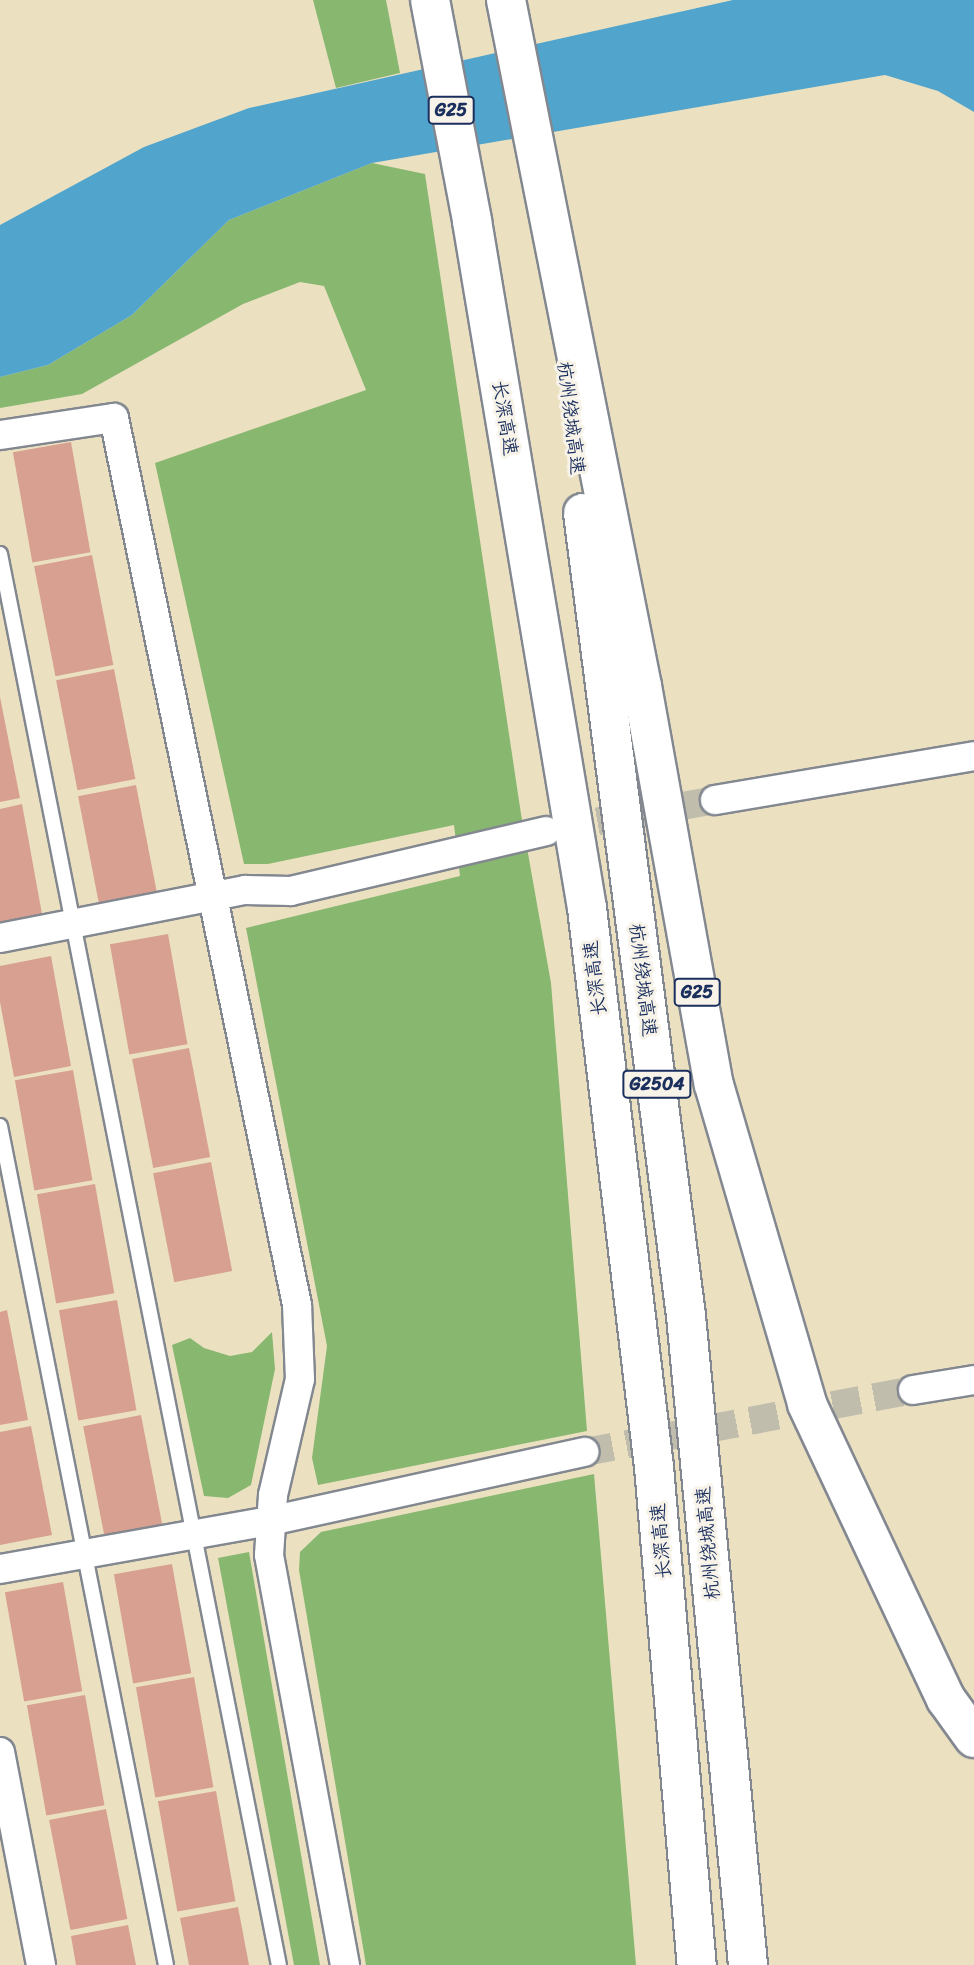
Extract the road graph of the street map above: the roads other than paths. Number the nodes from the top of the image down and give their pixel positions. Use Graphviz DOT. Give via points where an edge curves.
graph roads {
  1 [pos="429,0"];
  2 [pos="506,0"];
  3 [pos="544,206"];
  4 [pos="0,435"];
  5 [pos="0,554"];
  6 [pos="974,756"];
  7 [pos="715,800"];
  8 [pos="546,831"];
  9 [pos="212,897"];
  10 [pos="76,924"];
  11 [pos="0,938"];
  12 [pos="0,1126"];
  13 [pos="974,1380"];
  14 [pos="913,1390"];
  15 [pos="585,1452"];
  16 [pos="270,1521"];
  17 [pos="196,1534"];
  18 [pos="83,1554"];
  19 [pos="0,1569"];
  20 [pos="974,1738"];
  21 [pos="0,1752"];
  22 [pos="41,1965"];
  23 [pos="166,1965"];
  24 [pos="279,1965"];
  25 [pos="345,1965"];
  26 [pos="697,1965"];
  27 [pos="748,1965"];
  1 -- 26 [label="highway, 长深高速 / G25" via="472,220 587,908 654,1466"];
  2 -- 3 [label="highway, G25"];
  3 -- 20 [label="highway, G25" via="642,686 714,1085 807,1404 946,1699"];
  3 -- 27 [label="highway, 杭州绕城高速 / G2504" via="686,1316"];
  4 -- 9 [label="street" via="114,418"];
  5 -- 10 [label="lane"];
  6 -- 7 [label="street"];
  8 -- 9 [label="street" via="291,891 245,890"];
  9 -- 10 [label="street"];
  9 -- 16 [label="street" via="301,1343 300,1379"];
  10 -- 11 [label="street"];
  10 -- 17 [label="lane"];
  12 -- 18 [label="lane"];
  13 -- 14 [label="street"];
  15 -- 16 [label="street"];
  16 -- 17 [label="street"];
  16 -- 25 [label="street" via="269,1555"];
  17 -- 18 [label="street"];
  17 -- 24 [label="lane"];
  18 -- 19 [label="street"];
  18 -- 23 [label="lane"];
  21 -- 22 [label="street"];
}
